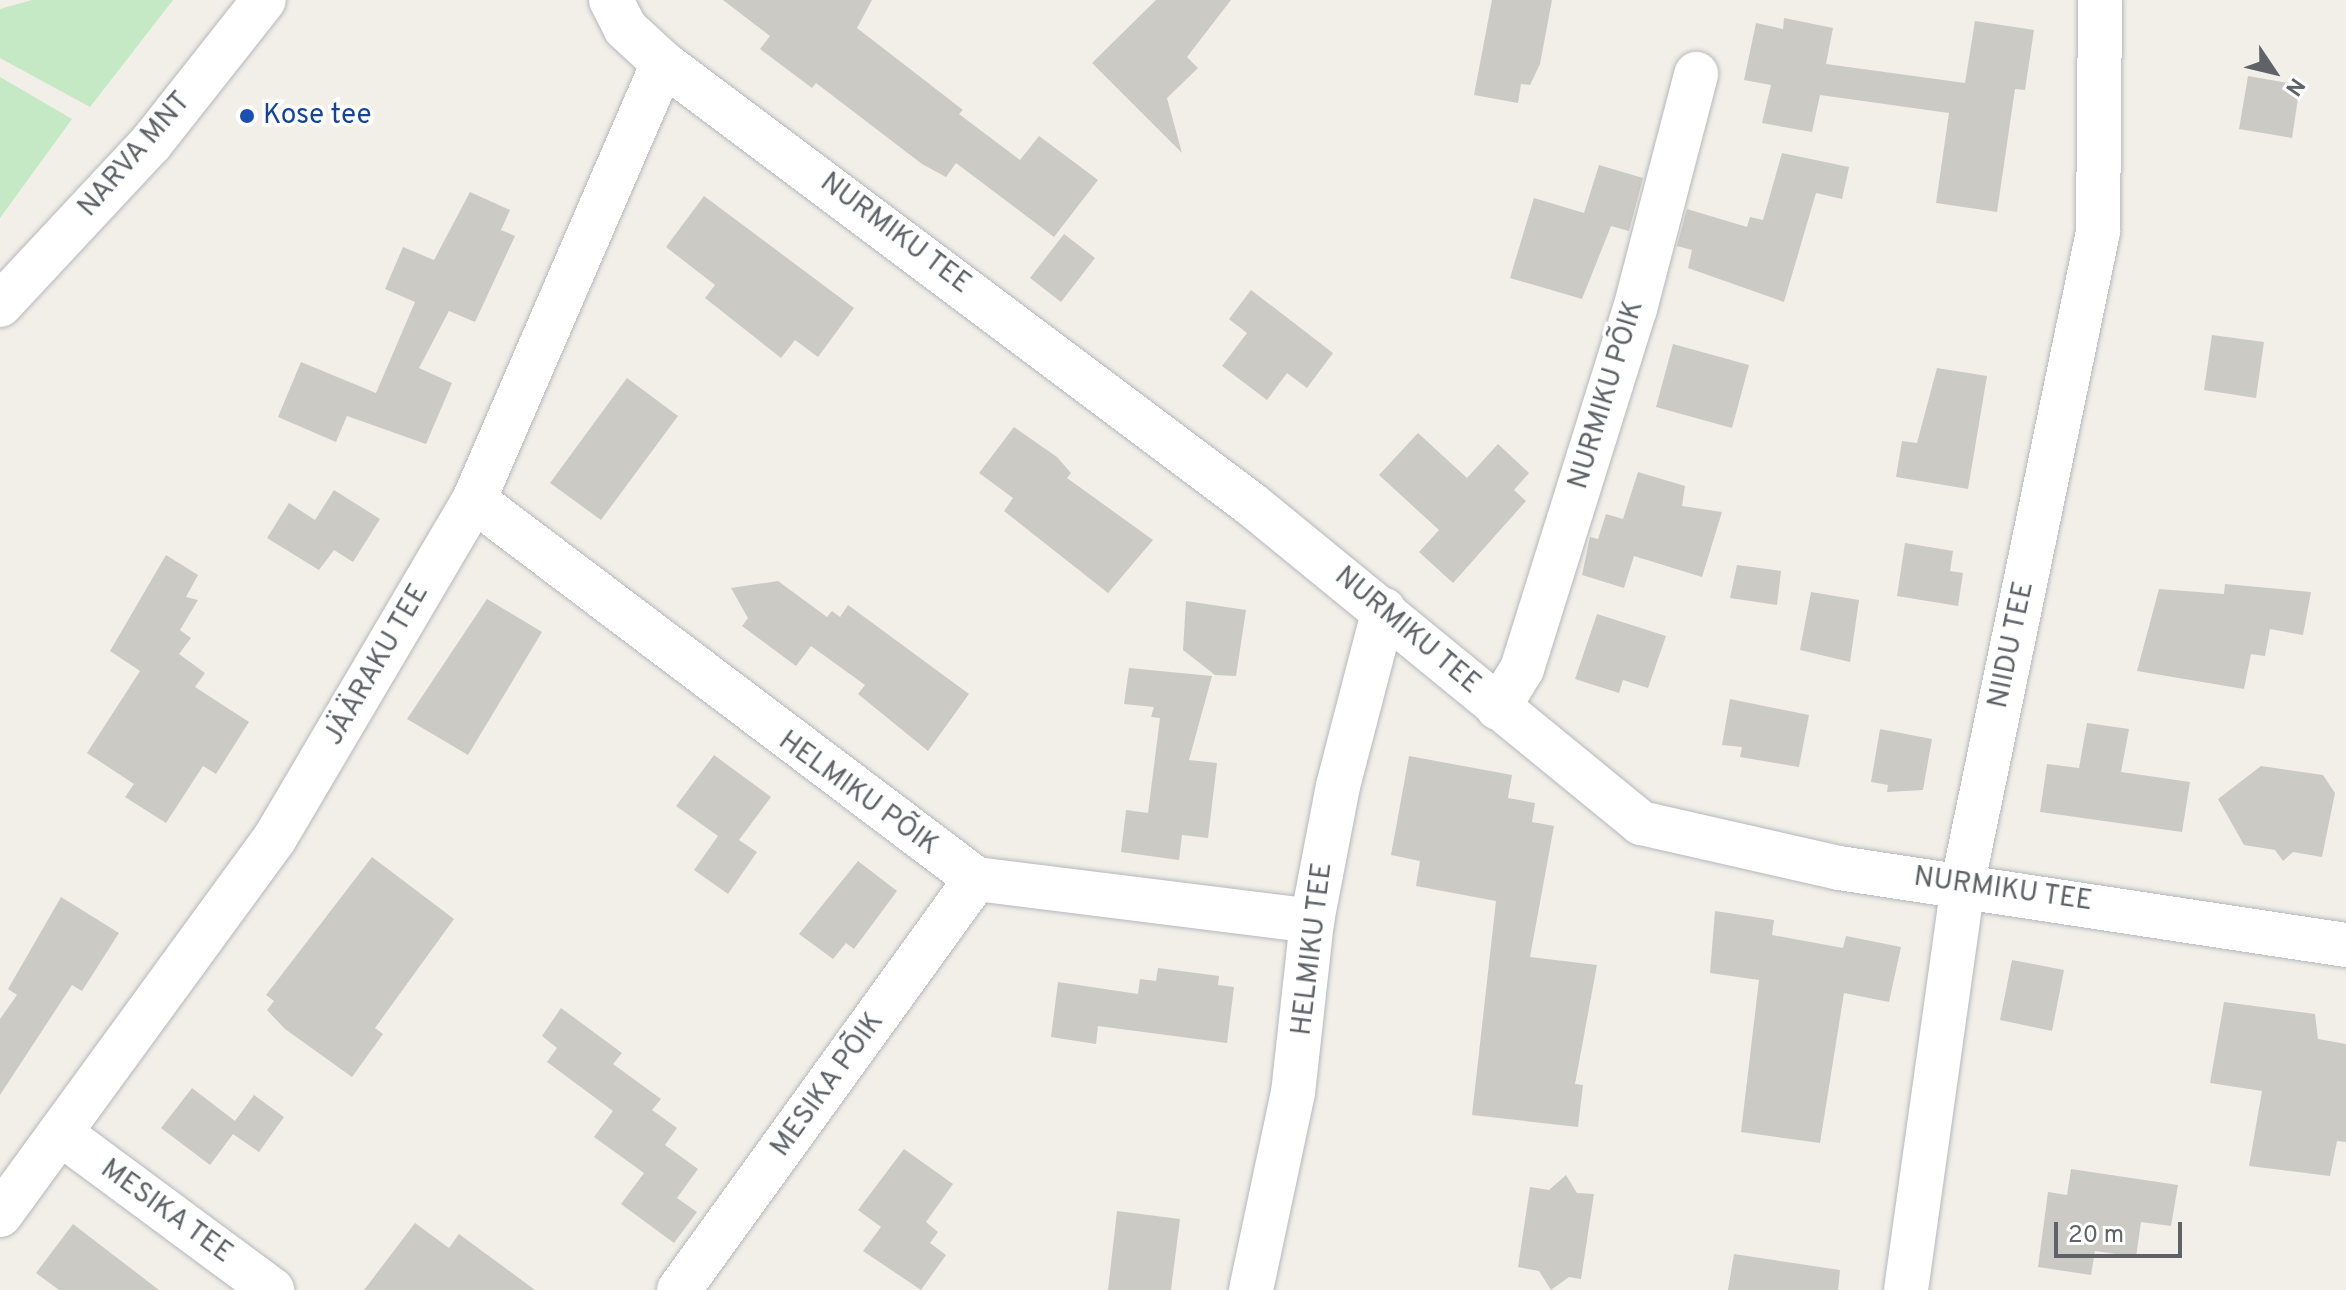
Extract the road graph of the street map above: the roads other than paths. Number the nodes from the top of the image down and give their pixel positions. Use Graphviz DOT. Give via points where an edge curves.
graph roads {
  1 [pos="264,0"];
  2 [pos="611,0"];
  3 [pos="2100,0"];
  4 [pos="663,63"];
  5 [pos="1696,74"];
  6 [pos="0,305"];
  7 [pos="474,500"];
  8 [pos="1384,610"];
  9 [pos="1498,708"];
  10 [pos="976,879"];
  11 [pos="1963,882"];
  12 [pos="1312,921"];
  13 [pos="2346,945"];
  14 [pos="60,1133"];
  15 [pos="0,1215"];
  16 [pos="272,1290"];
  17 [pos="679,1290"];
  18 [pos="1251,1290"];
  19 [pos="1906,1290"];
  1 -- 6 [label="street, NARVA MNT" via="151,143"];
  2 -- 4 [label="street, NURMIKU TEE" via="625,28"];
  3 -- 11 [label="street, NIIDU TEE" via="2098,232"];
  4 -- 7 [label="street, JÄÄRAKU TEE"];
  4 -- 8 [label="street, NURMIKU TEE"];
  5 -- 9 [label="street, NURMIKU PÕIK" via="1635,309 1522,669"];
  7 -- 10 [label="street, HELMIKU PÕIK"];
  7 -- 14 [label="street, JÄÄRAKU TEE" via="275,838"];
  8 -- 9 [label="street, NURMIKU TEE"];
  8 -- 12 [label="street, HELMIKU TEE"];
  9 -- 11 [label="street, NURMIKU TEE" via="1587,783 1662,832 1839,868"];
  10 -- 12 [label="street, HELMIKU PÕIK"];
  10 -- 17 [label="street, MESIKA PÕIK"];
  11 -- 13 [label="street, NURMIKU TEE"];
  11 -- 19 [label="street, NIIDU TEE"];
  12 -- 18 [label="street, HELMIKU TEE" via="1305,1021"];
  14 -- 15 [label="street, JÄÄRAKU TEE"];
  14 -- 16 [label="street, MESIKA TEE"];
}
